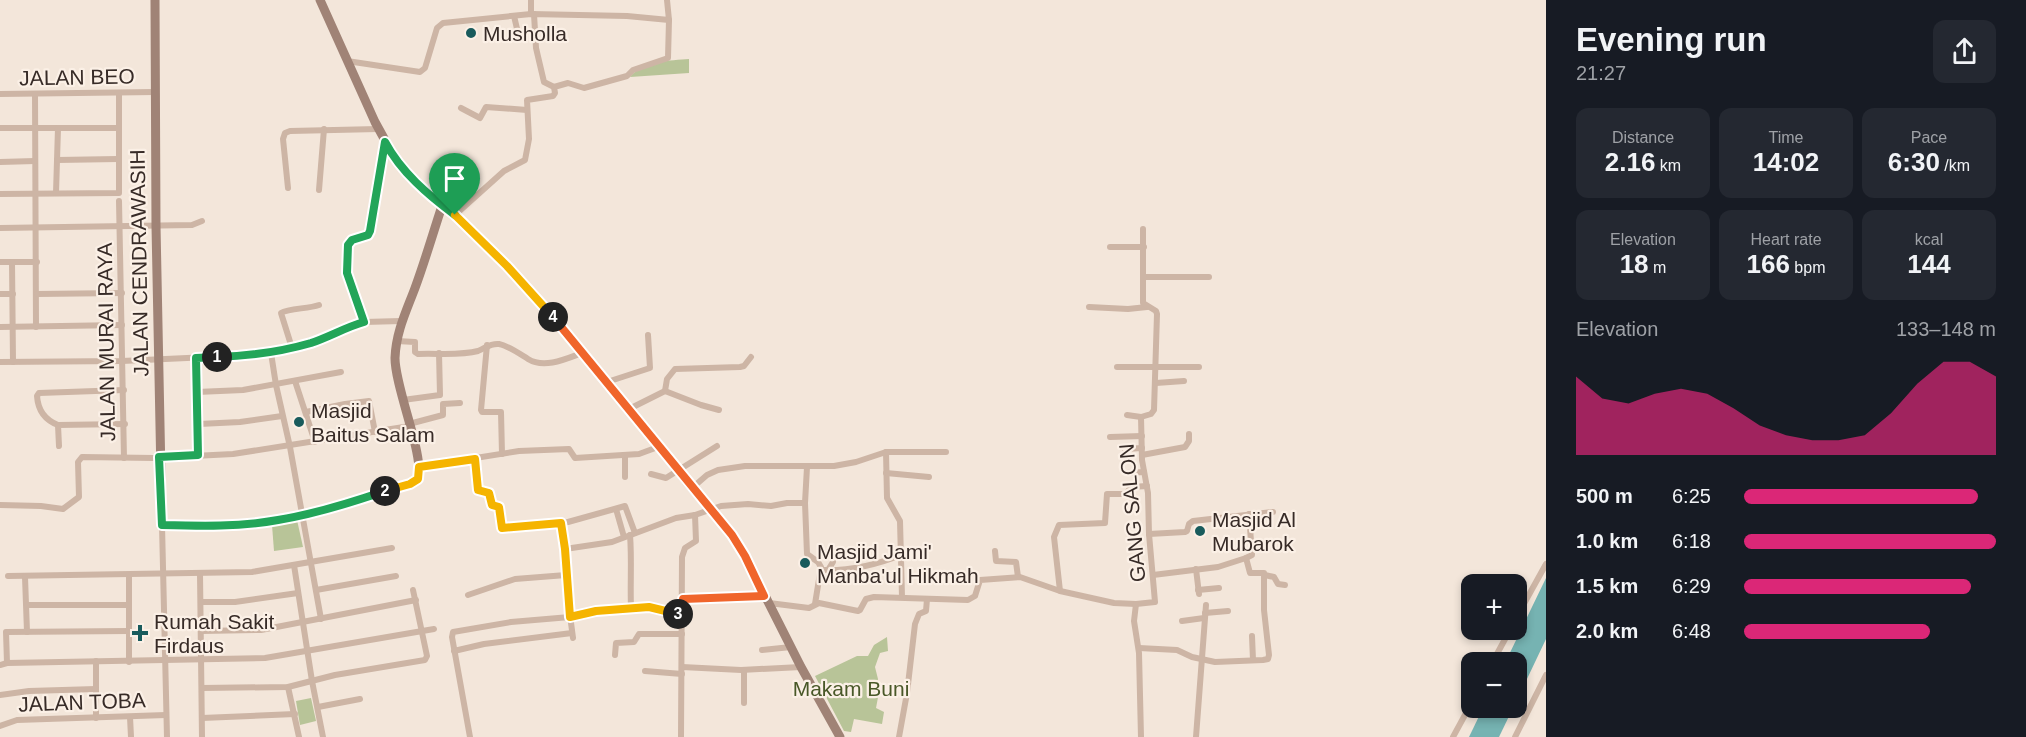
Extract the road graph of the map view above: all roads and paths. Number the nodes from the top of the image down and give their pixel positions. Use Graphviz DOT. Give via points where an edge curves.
graph roads {
  1 [pos="155,0"];
  2 [pos="320,0"];
  3 [pos="531,0"];
  4 [pos="667,0"];
  5 [pos="533,14"];
  6 [pos="514,16"];
  7 [pos="669,20"];
  8 [pos="518,33"];
  9 [pos="347,61"];
  10 [pos="554,87"];
  11 [pos="155,92"];
  12 [pos="119,93"];
  13 [pos="0,94"];
  14 [pos="35,94"];
  15 [pos="461,108"];
  16 [pos="527,110"];
  17 [pos="35,128"];
  18 [pos="58,128"];
  19 [pos="118,128"];
  20 [pos="0,129"];
  21 [pos="324,129"];
  22 [pos="378,129"];
  23 [pos="385,142"];
  24 [pos="57,159"];
  25 [pos="118,159"];
  26 [pos="35,161"];
  27 [pos="0,162"];
  28 [pos="288,188"];
  29 [pos="319,190"];
  30 [pos="36,193"];
  31 [pos="56,193"];
  32 [pos="0,194"];
  33 [pos="119,201"];
  34 [pos="442,206"];
  35 [pos="455,215"];
  36 [pos="202,221"];
  37 [pos="120,226"];
  38 [pos="156,226"];
  39 [pos="0,228"];
  40 [pos="36,228"];
  41 [pos="1143,229"];
  42 [pos="1110,247"];
  43 [pos="1144,247"];
  44 [pos="0,262"];
  45 [pos="12,262"];
  46 [pos="37,262"];
  47 [pos="1144,277"];
  48 [pos="1209,277"];
  49 [pos="122,293"];
  50 [pos="0,294"];
  51 [pos="13,294"];
  52 [pos="37,294"];
  53 [pos="319,305"];
  54 [pos="1089,307"];
  55 [pos="1148,307"];
  56 [pos="401,321"];
  57 [pos="364,322"];
  58 [pos="122,326"];
  59 [pos="0,327"];
  60 [pos="14,327"];
  61 [pos="36,327"];
  62 [pos="648,335"];
  63 [pos="397,341"];
  64 [pos="487,345"];
  65 [pos="292,348"];
  66 [pos="271,353"];
  67 [pos="439,353"];
  68 [pos="582,353"];
  69 [pos="751,357"];
  70 [pos="196,358"];
  71 [pos="158,360"];
  72 [pos="122,361"];
  73 [pos="0,362"];
  74 [pos="13,362"];
  75 [pos="1117,367"];
  76 [pos="1156,367"];
  77 [pos="1199,367"];
  78 [pos="341,372"];
  79 [pos="295,381"];
  80 [pos="1184,381"];
  81 [pos="607,382"];
  82 [pos="1156,383"];
  83 [pos="276,385"];
  84 [pos="124,390"];
  85 [pos="197,392"];
  86 [pos="665,392"];
  87 [pos="403,400"];
  88 [pos="460,403"];
  89 [pos="629,409"];
  90 [pos="719,410"];
  91 [pos="306,412"];
  92 [pos="1127,415"];
  93 [pos="282,416"];
  94 [pos="1142,417"];
  95 [pos="125,424"];
  96 [pos="199,424"];
  97 [pos="58,425"];
  98 [pos="409,425"];
  99 [pos="375,432"];
  100 [pos="1189,434"];
  101 [pos="1142,436"];
  102 [pos="1110,437"];
  103 [pos="315,442"];
  104 [pos="59,446"];
  105 [pos="717,446"];
  106 [pos="290,447"];
  107 [pos="658,447"];
  108 [pos="1125,449"];
  109 [pos="1142,451"];
  110 [pos="886,452"];
  111 [pos="946,452"];
  112 [pos="502,454"];
  113 [pos="198,455"];
  114 [pos="625,455"];
  115 [pos="159,457"];
  116 [pos="124,458"];
  117 [pos="475,459"];
  118 [pos="419,467"];
  119 [pos="807,467"];
  120 [pos="677,471"];
  121 [pos="1144,472"];
  122 [pos="886,473"];
  123 [pos="1127,473"];
  124 [pos="651,474"];
  125 [pos="625,477"];
  126 [pos="929,477"];
  127 [pos="1148,486"];
  128 [pos="692,488"];
  129 [pos="805,503"];
  130 [pos="0,505"];
  131 [pos="616,509"];
  132 [pos="711,509"];
  133 [pos="1273,512"];
  134 [pos="1249,514"];
  135 [pos="302,515"];
  136 [pos="695,515"];
  137 [pos="561,523"];
  138 [pos="162,525"];
  139 [pos="1149,534"];
  140 [pos="630,535"];
  141 [pos="392,548"];
  142 [pos="565,549"];
  143 [pos="833,551"];
  144 [pos="995,551"];
  145 [pos="901,555"];
  146 [pos="1246,558"];
  147 [pos="311,562"];
  148 [pos="1546,564"];
  149 [pos="294,565"];
  150 [pos="1196,569"];
  151 [pos="825,570"];
  152 [pos="200,574"];
  153 [pos="129,575"];
  154 [pos="164,575"];
  155 [pos="566,575"];
  156 [pos="1153,575"];
  157 [pos="1265,575"];
  158 [pos="8,576"];
  159 [pos="396,576"];
  160 [pos="26,577"];
  161 [pos="1018,577"];
  162 [pos="1285,585"];
  163 [pos="1219,588"];
  164 [pos="316,590"];
  165 [pos="413,590"];
  166 [pos="1059,591"];
  167 [pos="298,593"];
  168 [pos="468,595"];
  169 [pos="902,597"];
  170 [pos="1527,598"];
  171 [pos="683,599"];
  172 [pos="927,599"];
  173 [pos="416,600"];
  174 [pos="767,600"];
  175 [pos="201,602"];
  176 [pos="815,604"];
  177 [pos="1136,604"];
  178 [pos="27,605"];
  179 [pos="128,605"];
  180 [pos="632,609"];
  181 [pos="1228,611"];
  182 [pos="1205,612"];
  183 [pos="682,615"];
  184 [pos="570,617"];
  185 [pos="321,619"];
  186 [pos="1182,621"];
  187 [pos="303,622"];
  188 [pos="434,629"];
  189 [pos="129,631"];
  190 [pos="201,631"];
  191 [pos="422,631"];
  192 [pos="27,632"];
  193 [pos="682,634"];
  194 [pos="1252,636"];
  195 [pos="791,647"];
  196 [pos="1139,648"];
  197 [pos="762,650"];
  198 [pos="308,651"];
  199 [pos="454,651"];
  200 [pos="615,655"];
  201 [pos="166,660"];
  202 [pos="201,660"];
  203 [pos="1203,660"];
  204 [pos="1253,660"];
  205 [pos="96,661"];
  206 [pos="129,662"];
  207 [pos="4,664"];
  208 [pos="801,667"];
  209 [pos="682,670"];
  210 [pos="744,670"];
  211 [pos="645,671"];
  212 [pos="1546,675"];
  213 [pos="312,681"];
  214 [pos="288,687"];
  215 [pos="202,688"];
  216 [pos="96,689"];
  217 [pos="0,695"];
  218 [pos="360,699"];
  219 [pos="744,703"];
  220 [pos="318,707"];
  221 [pos="295,714"];
  222 [pos="166,715"];
  223 [pos="130,717"];
  224 [pos="96,718"];
  225 [pos="202,718"];
  226 [pos="1463,718"];
  227 [pos="0,726"];
  228 [pos="321,736"];
  229 [pos="131,737"];
  230 [pos="166,737"];
  231 [pos="202,737"];
  232 [pos="299,737"];
  233 [pos="470,737"];
  234 [pos="681,737"];
  235 [pos="840,737"];
  236 [pos="899,737"];
  237 [pos="1141,737"];
  238 [pos="1196,737"];
  239 [pos="1453,737"];
  240 [pos="1515,737"];
  1 -- 11 [label="street, JALAN CENDRAWASIH"];
  2 -- 9 [label="street"];
  3 -- 5 [label="street"];
  4 -- 7 [label="street"];
  5 -- 6 [label="street"];
  5 -- 7 [label="street"];
  5 -- 10 [label="street" via="544,82"];
  6 -- 8 [label="street"];
  6 -- 9 [label="street" via="442,23 423,71"];
  7 -- 10 [label="street" via="668,58 633,70 627,76 584,88 568,83"];
  9 -- 22 [label="street" via="367,97"];
  10 -- 16 [label="street" via="553,96 528,100"];
  11 -- 12 [label="street, JALAN BEO"];
  11 -- 38 [label="street, JALAN CENDRAWASIH"];
  12 -- 14 [label="street, JALAN BEO"];
  12 -- 19 [label="street"];
  13 -- 14 [label="street, JALAN BEO"];
  14 -- 17 [label="street"];
  15 -- 16 [label="street" via="480,118 484,107"];
  16 -- 35 [label="street" via="529,139 525,160 504,171"];
  17 -- 18 [label="street"];
  17 -- 20 [label="street"];
  17 -- 26 [label="street"];
  18 -- 19 [label="street"];
  18 -- 24 [label="street"];
  19 -- 25 [label="street"];
  21 -- 22 [label="street"];
  21 -- 28 [label="street" via="290,131 284,136"];
  21 -- 29 [label="street"];
  22 -- 23 [label="street"];
  23 -- 34 [label="street" via="402,167"];
  23 -- 57 [label="street" via="370,231 348,245 347,273"];
  24 -- 25 [label="street"];
  24 -- 31 [label="street"];
  25 -- 31 [label="street" via="119,193"];
  26 -- 27 [label="street"];
  26 -- 30 [label="street"];
  30 -- 31 [label="street"];
  30 -- 32 [label="street"];
  30 -- 40 [label="street"];
  33 -- 37 [label="street, JALAN MURAI RAYA"];
  34 -- 35 [label="street"];
  34 -- 56 [label="street"];
  35 -- 68 [label="street" via="545,307"];
  36 -- 38 [label="street"];
  37 -- 38 [label="street"];
  37 -- 40 [label="street"];
  37 -- 49 [label="street, JALAN MURAI RAYA"];
  38 -- 71 [label="street, JALAN CENDRAWASIH"];
  39 -- 40 [label="street"];
  40 -- 46 [label="street"];
  41 -- 43 [label="street, GANG SALON"];
  42 -- 43 [label="street"];
  43 -- 47 [label="street, GANG SALON"];
  44 -- 45 [label="street"];
  45 -- 46 [label="street"];
  45 -- 51 [label="street"];
  46 -- 52 [label="street"];
  47 -- 48 [label="street"];
  47 -- 55 [label="street, GANG SALON" via="1143,303"];
  49 -- 52 [label="street"];
  49 -- 58 [label="street, JALAN MURAI RAYA"];
  50 -- 51 [label="street"];
  51 -- 60 [label="street"];
  52 -- 61 [label="street"];
  53 -- 65 [label="street" via="282,313"];
  54 -- 55 [label="street"];
  55 -- 76 [label="street, GANG SALON" via="1157,314"];
  56 -- 57 [label="street"];
  56 -- 63 [label="street"];
  57 -- 65 [label="street"];
  58 -- 61 [label="street"];
  58 -- 72 [label="street, JALAN MURAI RAYA"];
  59 -- 60 [label="street"];
  60 -- 61 [label="street"];
  60 -- 74 [label="street"];
  62 -- 81 [label="street" via="650,368"];
  63 -- 67 [label="street" via="415,342 418,354"];
  63 -- 87 [label="street" via="396,363"];
  64 -- 67 [label="street" via="481,350"];
  64 -- 68 [label="street" via="499,344 542,363"];
  64 -- 112 [label="street" via="481,410 501,412"];
  65 -- 66 [label="street"];
  66 -- 70 [label="street"];
  66 -- 83 [label="street"];
  67 -- 87 [label="street" via="440,395"];
  68 -- 81 [label="street"];
  69 -- 86 [label="street" via="742,367 675,369"];
  70 -- 71 [label="street"];
  70 -- 85 [label="street"];
  71 -- 72 [label="street"];
  71 -- 115 [label="street, JALAN CENDRAWASIH"];
  72 -- 74 [label="street"];
  72 -- 84 [label="street, JALAN MURAI RAYA"];
  73 -- 74 [label="street"];
  75 -- 76 [label="street"];
  76 -- 77 [label="street"];
  76 -- 82 [label="street, GANG SALON"];
  78 -- 79 [label="street"];
  79 -- 83 [label="street"];
  79 -- 91 [label="street"];
  80 -- 82 [label="street"];
  81 -- 89 [label="street"];
  82 -- 94 [label="street, GANG SALON" via="1154,412"];
  83 -- 85 [label="street"];
  83 -- 93 [label="street"];
  84 -- 95 [label="street, JALAN MURAI RAYA"];
  84 -- 97 [label="street" via="39,393 37,401 46,420"];
  85 -- 96 [label="street"];
  86 -- 89 [label="street"];
  86 -- 90 [label="street"];
  87 -- 98 [label="street"];
  88 -- 98 [label="street" via="443,404 443,415"];
  89 -- 107 [label="street"];
  91 -- 99 [label="street" via="369,401"];
  91 -- 103 [label="street"];
  92 -- 94 [label="street"];
  93 -- 96 [label="street"];
  93 -- 106 [label="street"];
  94 -- 101 [label="street, GANG SALON"];
  95 -- 97 [label="street"];
  95 -- 116 [label="street, JALAN MURAI RAYA"];
  96 -- 113 [label="street"];
  97 -- 104 [label="street"];
  98 -- 99 [label="street"];
  98 -- 118 [label="street"];
  99 -- 103 [label="street"];
  100 -- 109 [label="street" via="1185,447"];
  101 -- 102 [label="street"];
  101 -- 109 [label="street, GANG SALON"];
  103 -- 106 [label="street"];
  105 -- 120 [label="street"];
  106 -- 113 [label="street"];
  106 -- 135 [label="street"];
  107 -- 114 [label="street"];
  107 -- 120 [label="street"];
  108 -- 109 [label="street"];
  109 -- 121 [label="street, GANG SALON"];
  110 -- 111 [label="street"];
  110 -- 119 [label="street" via="848,464"];
  110 -- 122 [label="street"];
  112 -- 114 [label="street" via="552,449 571,450 575,458"];
  112 -- 117 [label="street"];
  113 -- 115 [label="street"];
  114 -- 125 [label="street"];
  115 -- 116 [label="street"];
  115 -- 138 [label="street, JALAN CENDRAWASIH"];
  116 -- 130 [label="street" via="82,457 78,462 79,497 68,507"];
  117 -- 118 [label="street"];
  117 -- 137 [label="street" via="478,490 489,493 492,505 499,507 502,528"];
  118 -- 135 [label="street" via="418,479 410,484"];
  119 -- 128 [label="street" via="745,466 718,470"];
  119 -- 129 [label="street"];
  120 -- 124 [label="street" via="664,478"];
  120 -- 128 [label="street"];
  121 -- 123 [label="street"];
  121 -- 127 [label="street, GANG SALON"];
  122 -- 126 [label="street"];
  122 -- 145 [label="street" via="887,498 899,520"];
  127 -- 139 [label="street, GANG SALON"];
  127 -- 166 [label="street" via="1131,487 1126,494 1107,494 1105,523 1059,525 1054,537"];
  128 -- 132 [label="street"];
  129 -- 132 [label="street"];
  129 -- 151 [label="street" via="807,554"];
  131 -- 137 [label="street"];
  131 -- 140 [label="street"];
  131 -- 140 [label="street" via="627,507"];
  132 -- 136 [label="street"];
  132 -- 174 [label="street" via="745,556"];
  133 -- 134 [label="street"];
  134 -- 139 [label="street" via="1193,521 1185,532"];
  134 -- 146 [label="street" via="1252,555"];
  135 -- 138 [label="street" via="238,525"];
  135 -- 147 [label="street"];
  136 -- 140 [label="street"];
  136 -- 171 [label="street" via="696,541 682,554"];
  137 -- 142 [label="street"];
  138 -- 154 [label="street"];
  139 -- 156 [label="street, GANG SALON"];
  140 -- 142 [label="street" via="612,542"];
  140 -- 180 [label="street"];
  141 -- 147 [label="street"];
  142 -- 155 [label="street"];
  143 -- 151 [label="street" via="833,562"];
  144 -- 161 [label="street" via="996,561 1016,562"];
  145 -- 151 [label="street" via="885,562"];
  145 -- 169 [label="street"];
  146 -- 150 [label="street"];
  146 -- 157 [label="street" via="1250,573"];
  147 -- 149 [label="street"];
  147 -- 164 [label="street"];
  148 -- 170 [label="street"];
  149 -- 152 [label="street"];
  149 -- 167 [label="street"];
  150 -- 156 [label="street"];
  150 -- 163 [label="street" via="1199,592"];
  151 -- 176 [label="street"];
  152 -- 154 [label="street"];
  152 -- 175 [label="street"];
  153 -- 154 [label="street"];
  153 -- 160 [label="street"];
  153 -- 179 [label="street"];
  154 -- 201 [label="street"];
  155 -- 168 [label="street" via="515,579"];
  155 -- 184 [label="street"];
  156 -- 177 [label="street, GANG SALON" via="1155,602"];
  157 -- 162 [label="street"];
  157 -- 204 [label="street" via="1269,655 1268,659"];
  158 -- 160 [label="street"];
  159 -- 164 [label="street"];
  160 -- 178 [label="street"];
  161 -- 166 [label="street, GANG SALON"];
  161 -- 172 [label="street, GANG SALON" via="980,580 975,596 968,600"];
  164 -- 185 [label="street"];
  165 -- 173 [label="street"];
  166 -- 177 [label="street, GANG SALON"];
  167 -- 175 [label="street"];
  167 -- 187 [label="street"];
  169 -- 172 [label="street, GANG SALON"];
  169 -- 176 [label="street, GANG SALON" via="867,599 858,611"];
  171 -- 174 [label="street, GANG SALON"];
  171 -- 183 [label="street"];
  172 -- 236 [label="street" via="926,611 919,614 915,624"];
  173 -- 185 [label="street"];
  173 -- 191 [label="street"];
  174 -- 176 [label="street, GANG SALON" via="809,608"];
  174 -- 195 [label="street"];
  175 -- 190 [label="street"];
  177 -- 196 [label="street" via="1134,627"];
  178 -- 179 [label="street"];
  178 -- 192 [label="street"];
  179 -- 189 [label="street"];
  180 -- 183 [label="street" via="655,607"];
  180 -- 184 [label="street"];
  181 -- 182 [label="street"];
  182 -- 186 [label="street"];
  182 -- 203 [label="street"];
  183 -- 193 [label="street"];
  184 -- 199 [label="street" via="453,632"];
  184 -- 199 [label="street" via="572,636 484,644"];
  185 -- 187 [label="street"];
  187 -- 190 [label="street" via="261,630"];
  187 -- 198 [label="street"];
  188 -- 191 [label="street"];
  189 -- 192 [label="street"];
  189 -- 206 [label="street"];
  190 -- 202 [label="street"];
  191 -- 198 [label="street"];
  191 -- 213 [label="street" via="427,658"];
  192 -- 207 [label="street" via="6,633"];
  193 -- 200 [label="street" via="639,634 634,642 616,643"];
  193 -- 209 [label="street"];
  194 -- 204 [label="street"];
  195 -- 197 [label="street"];
  195 -- 208 [label="street"];
  196 -- 203 [label="street" via="1177,650"];
  196 -- 237 [label="street"];
  198 -- 202 [label="street" via="265,658"];
  198 -- 213 [label="street"];
  199 -- 233 [label="street"];
  201 -- 202 [label="street"];
  201 -- 206 [label="street"];
  201 -- 222 [label="street"];
  202 -- 215 [label="street"];
  203 -- 204 [label="street"];
  203 -- 238 [label="street"];
  205 -- 206 [label="street"];
  205 -- 207 [label="street"];
  205 -- 216 [label="street"];
  208 -- 210 [label="street"];
  208 -- 235 [label="street"];
  209 -- 210 [label="street"];
  209 -- 211 [label="street"];
  209 -- 234 [label="street"];
  210 -- 219 [label="street"];
  212 -- 240 [label="street"];
  213 -- 214 [label="street"];
  213 -- 220 [label="street"];
  214 -- 215 [label="street"];
  214 -- 221 [label="street"];
  215 -- 225 [label="street"];
  216 -- 217 [label="street"];
  216 -- 224 [label="street"];
  218 -- 220 [label="street"];
  220 -- 228 [label="street"];
  221 -- 225 [label="street"];
  221 -- 232 [label="street"];
  222 -- 223 [label="street, JALAN TOBA"];
  222 -- 230 [label="street"];
  223 -- 224 [label="street, JALAN TOBA"];
  223 -- 229 [label="street"];
  224 -- 227 [label="street, JALAN TOBA" via="17,720"];
  225 -- 231 [label="street"];
  226 -- 239 [label="street"];
}
